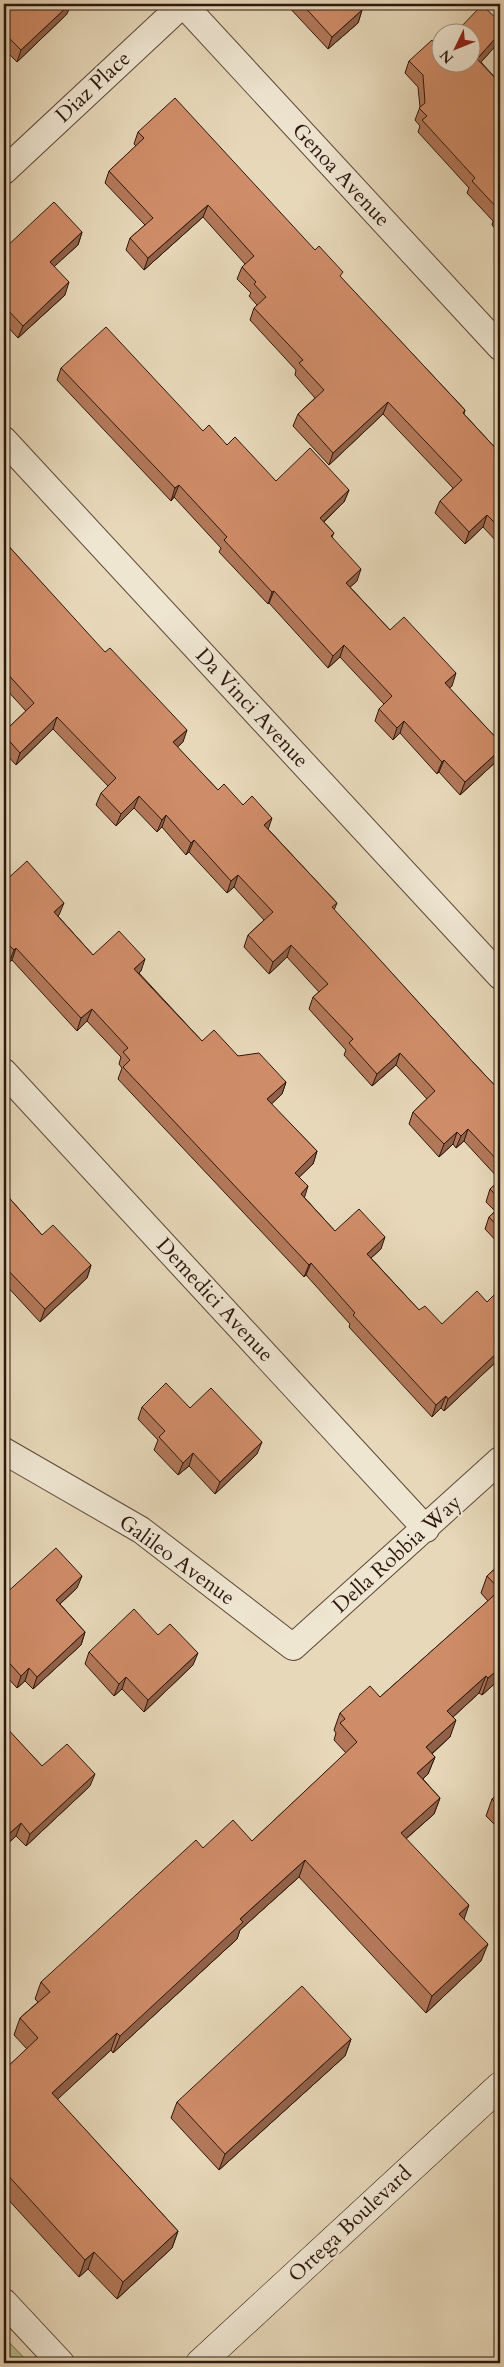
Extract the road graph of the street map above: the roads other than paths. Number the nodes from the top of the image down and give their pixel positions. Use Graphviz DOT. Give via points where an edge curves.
graph roads {
  1 [pos="183,4"];
  2 [pos="4,171"];
  3 [pos="500,346"];
  4 [pos="4,440"];
  5 [pos="500,976"];
  6 [pos="4,1072"];
  7 [pos="4,1451"];
  8 [pos="500,1460"];
  9 [pos="426,1529"];
  10 [pos="293,1647"];
  11 [pos="500,2086"];
  12 [pos="4,2302"];
  13 [pos="62,2363"];
  14 [pos="200,2363"];
  1 -- 2 [label="street, Diaz Place"];
  1 -- 3 [label="street, Genoa Avenue"];
  4 -- 5 [label="street, Da Vinci Avenue"];
  6 -- 9 [label="street, Demedici Avenue"];
  7 -- 10 [label="street, Galileo Avenue" via="141,1530"];
  8 -- 9 [label="street, Della Robbia Way"];
  9 -- 10 [label="street, Della Robbia Way"];
  11 -- 14 [label="main road, Ortega Boulevard"];
  12 -- 13 [label="street"];
}
